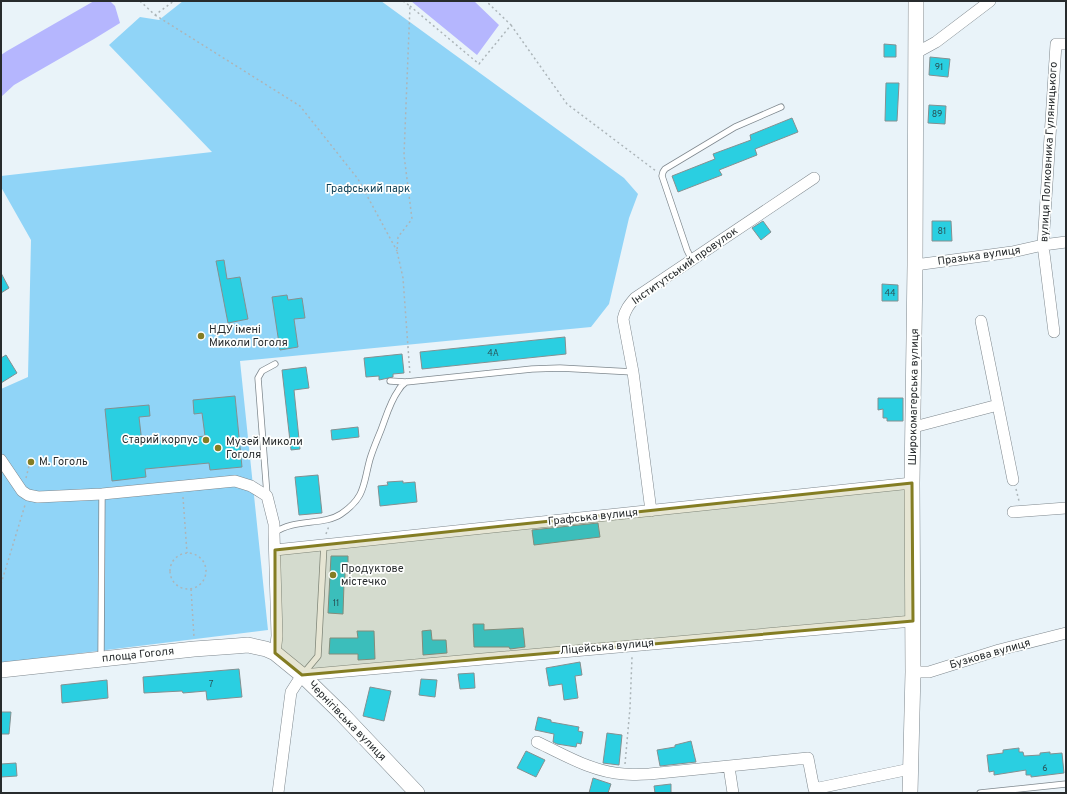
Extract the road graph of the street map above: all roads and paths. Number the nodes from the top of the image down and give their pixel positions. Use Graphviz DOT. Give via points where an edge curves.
graph roads {
  1 [pos="140,1"];
  2 [pos="174,1"];
  3 [pos="403,1"];
  4 [pos="486,1"];
  5 [pos="916,1"];
  6 [pos="990,1"];
  7 [pos="410,6"];
  8 [pos="155,15"];
  9 [pos="511,25"];
  10 [pos="1061,44"];
  11 [pos="916,53"];
  12 [pos="781,107"];
  13 [pos="662,176"];
  14 [pos="814,178"];
  15 [pos="1066,242"];
  16 [pos="1043,245"];
  17 [pos="397,251"];
  18 [pos="692,261"];
  19 [pos="916,265"];
  20 [pos="981,322"];
  21 [pos="1054,332"];
  22 [pos="275,364"];
  23 [pos="633,372"];
  24 [pos="390,381"];
  25 [pos="408,381"];
  26 [pos="998,406"];
  27 [pos="914,427"];
  28 [pos="1,460"];
  29 [pos="1012,480"];
  30 [pos="912,483"];
  31 [pos="182,485"];
  32 [pos="102,494"];
  33 [pos="28,495"];
  34 [pos="268,496"];
  35 [pos="1066,508"];
  36 [pos="651,511"];
  37 [pos="1017,512"];
  38 [pos="331,518"];
  39 [pos="274,532"];
  40 [pos="324,544"];
  41 [pos="275,550"];
  42 [pos="187,553"];
  43 [pos="1,584"];
  44 [pos="191,588"];
  45 [pos="913,621"];
  46 [pos="1066,633"];
  47 [pos="632,645"];
  48 [pos="194,649"];
  49 [pos="275,653"];
  50 [pos="101,659"];
  51 [pos="1,670"];
  52 [pos="913,672"];
  53 [pos="302,675"];
  54 [pos="537,742"];
  55 [pos="729,767"];
  56 [pos="910,769"];
  57 [pos="624,774"];
  58 [pos="1066,784"];
  59 [pos="278,793"];
  60 [pos="417,793"];
  61 [pos="733,793"];
  62 [pos="910,793"];
  63 [pos="980,793"];
  1 -- 8 [label="path"];
  2 -- 8 [label="path"];
  3 -- 7 [label="path"];
  4 -- 9 [label="path"];
  5 -- 11 [label="street, Широкомагерська вулиця"];
  6 -- 11 [label="street" via="936,42"];
  7 -- 9 [label="path" via="479,64"];
  7 -- 17 [label="path" via="404,155 412,219 398,237"];
  8 -- 17 [label="path" via="300,106 358,179"];
  9 -- 13 [label="path" via="567,104"];
  10 -- 16 [label="street, вулиця Полковника Гуляницького"];
  11 -- 19 [label="street, Широкомагерська вулиця"];
  12 -- 13 [label="lane" via="735,127 665,169"];
  13 -- 18 [label="lane"];
  14 -- 18 [label="street, Інститутський провулок"];
  15 -- 16 [label="street, Празька вулиця"];
  16 -- 19 [label="street, Празька вулиця" via="1012,252"];
  16 -- 21 [label="street, вулиця Полковника Гуляницького"];
  17 -- 25 [label="path" via="403,278"];
  18 -- 23 [label="street, Інститутський провулок" via="635,298 625,312 623,319"];
  19 -- 27 [label="street, Широкомагерська вулиця"];
  20 -- 26 [label="street"];
  22 -- 34 [label="lane" via="262,371 258,378"];
  23 -- 25 [label="lane" via="532,369"];
  23 -- 36 [label="street, Інститутський провулок"];
  24 -- 25 [label="lane"];
  25 -- 38 [label="lane" via="398,390 387,413 370,458 360,496 341,514"];
  26 -- 27 [label="street"];
  26 -- 29 [label="street"];
  27 -- 30 [label="street, Широкомагерська вулиця"];
  28 -- 33 [label="street" via="22,491"];
  29 -- 37 [label="path" via="1019,496"];
  30 -- 36 [label="street, Графська вулиця"];
  30 -- 45 [label="street, Широкомагерська вулиця"];
  31 -- 32 [label="street"];
  31 -- 34 [label="street" via="235,481 251,486"];
  31 -- 42 [label="path"];
  32 -- 33 [label="street" via="38,497"];
  32 -- 50 [label="lane"];
  33 -- 43 [label="path"];
  34 -- 39 [label="street"];
  35 -- 37 [label="street"];
  36 -- 40 [label="street, Графська вулиця"];
  38 -- 39 [label="lane" via="294,524"];
  38 -- 40 [label="path"];
  39 -- 41 [label="street"];
  40 -- 41 [label="street, Графська вулиця"];
  40 -- 53 [label="lane" via="318,656"];
  41 -- 49 [label="street"];
  42 -- 44 [label="path" via="198,556 206,569 204,579 196,587"];
  42 -- 44 [label="path" via="176,558 170,569 171,576 178,586"];
  44 -- 48 [label="path"];
  45 -- 47 [label="street, Ліцейська вулиця"];
  45 -- 52 [label="street, Широкомагерська вулиця"];
  46 -- 52 [label="street, Бузкова вулиця" via="999,650 930,672"];
  47 -- 53 [label="street, Ліцейська вулиця"];
  47 -- 57 [label="path"];
  48 -- 49 [label="street, площа Гоголя" via="248,645"];
  48 -- 50 [label="street, площа Гоголя"];
  49 -- 53 [label="street, Чернігівська вулиця"];
  50 -- 51 [label="street, площа Гоголя"];
  52 -- 56 [label="street, Широкомагерська вулиця"];
  53 -- 59 [label="street" via="291,692"];
  53 -- 60 [label="street, Чернігівська вулиця"];
  54 -- 57 [label="street" via="587,766"];
  55 -- 56 [label="street" via="808,758 814,788"];
  55 -- 57 [label="street"];
  55 -- 61 [label="street"];
  56 -- 62 [label="street, Широкомагерська вулиця"];
  58 -- 63 [label="lane"];
}
